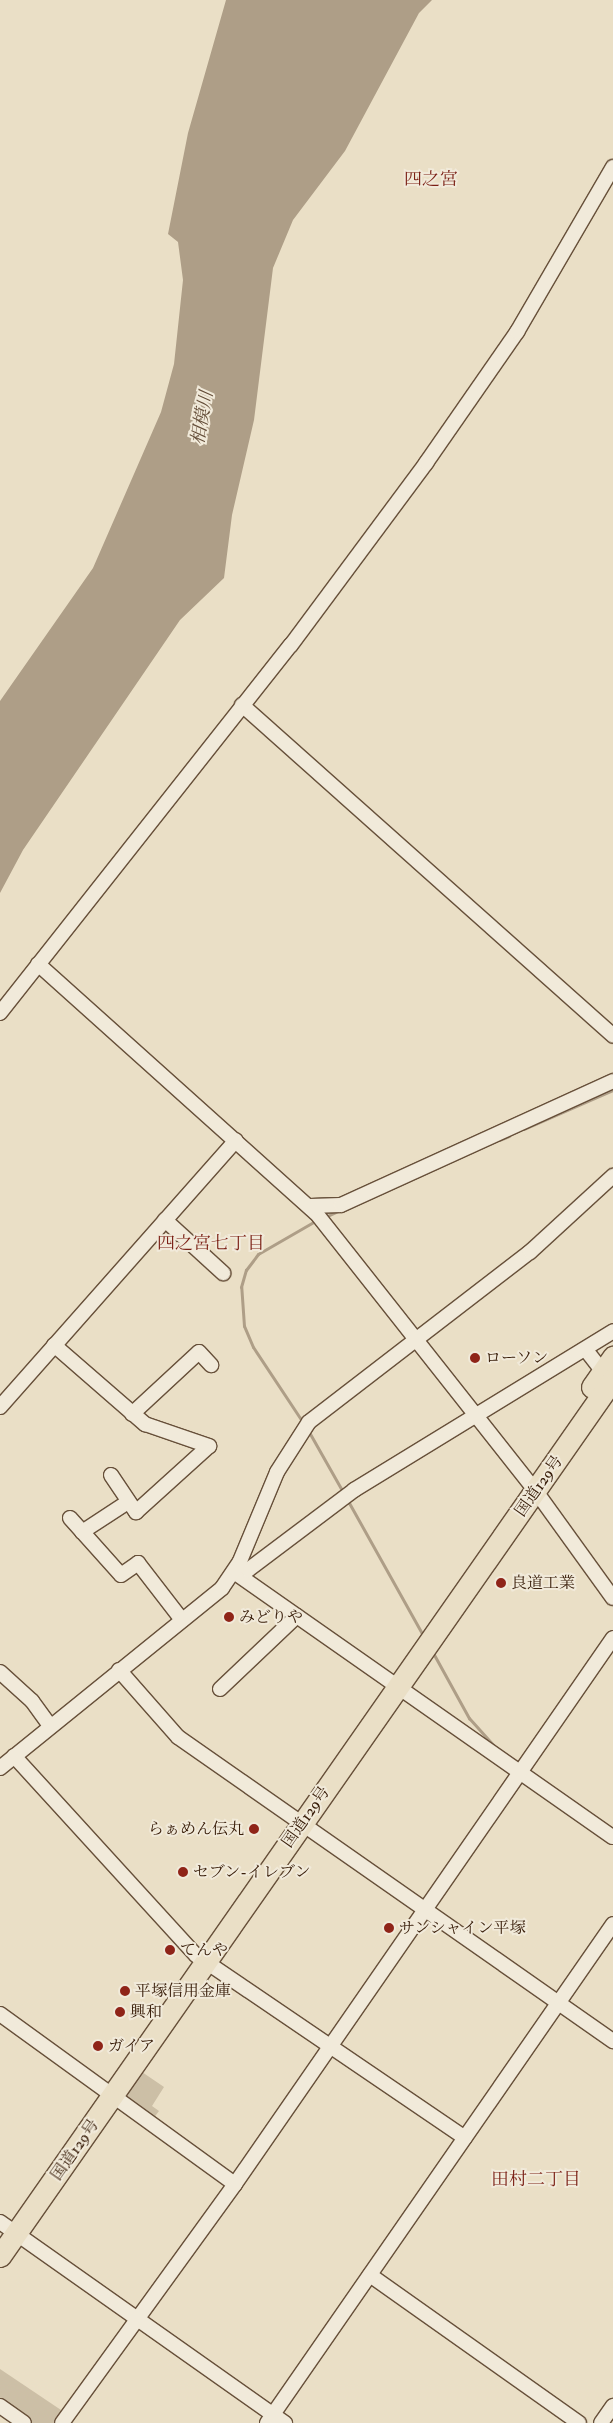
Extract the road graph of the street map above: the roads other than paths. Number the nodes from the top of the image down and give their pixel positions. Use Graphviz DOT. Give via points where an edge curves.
graph roads {
  1 [pos="613,167"];
  2 [pos="242,705"];
  3 [pos="38,964"];
  4 [pos="0,1013"];
  5 [pos="613,1035"];
  6 [pos="613,1081"];
  7 [pos="236,1140"];
  8 [pos="613,1176"];
  9 [pos="313,1209"];
  10 [pos="165,1220"];
  11 [pos="223,1273"];
  12 [pos="608,1334"];
  13 [pos="416,1338"];
  14 [pos="54,1345"];
  15 [pos="613,1349"];
  16 [pos="586,1350"];
  17 [pos="211,1365"];
  18 [pos="610,1369"];
  19 [pos="0,1406"];
  20 [pos="474,1413"];
  21 [pos="132,1414"];
  22 [pos="111,1476"];
  23 [pos="531,1485"];
  24 [pos="128,1502"];
  25 [pos="70,1518"];
  26 [pos="82,1532"];
  27 [pos="234,1572"];
  28 [pos="613,1598"];
  29 [pos="297,1616"];
  30 [pos="182,1620"];
  31 [pos="613,1638"];
  32 [pos="119,1670"];
  33 [pos="0,1672"];
  34 [pos="392,1684"];
  35 [pos="220,1689"];
  36 [pos="50,1726"];
  37 [pos="14,1756"];
  38 [pos="0,1768"];
  39 [pos="517,1771"];
  40 [pos="298,1820"];
  41 [pos="613,1837"];
  42 [pos="424,1908"];
  43 [pos="613,1924"];
  44 [pos="201,1958"];
  45 [pos="558,2002"];
  46 [pos="0,2014"];
  47 [pos="613,2041"];
  48 [pos="328,2047"];
  49 [pos="106,2093"];
  50 [pos="465,2138"];
  51 [pos="234,2184"];
  52 [pos="6,2229"];
  53 [pos="0,2256"];
  54 [pos="370,2275"];
  55 [pos="138,2319"];
  56 [pos="0,2406"];
  57 [pos="613,2406"];
  58 [pos="275,2420"];
  59 [pos="24,2423"];
  60 [pos="62,2423"];
  61 [pos="579,2423"];
  62 [pos="601,2423"];
  1 -- 2 [label="street" via="516,332 432,455"];
  2 -- 3 [label="street"];
  2 -- 5 [label="street"];
  3 -- 4 [label="street"];
  3 -- 7 [label="street"];
  6 -- 9 [label="street" via="341,1205"];
  7 -- 9 [label="street"];
  7 -- 10 [label="street"];
  8 -- 13 [label="street" via="530,1252"];
  9 -- 13 [label="street"];
  10 -- 11 [label="street"];
  10 -- 14 [label="street"];
  12 -- 15 [label="street"];
  12 -- 16 [label="street"];
  13 -- 20 [label="street"];
  13 -- 27 [label="street" via="305,1427 277,1472"];
  14 -- 19 [label="street"];
  14 -- 21 [label="street"];
  16 -- 18 [label="street"];
  16 -- 20 [label="street"];
  17 -- 21 [label="street" via="199,1352"];
  18 -- 23 [label="highway, 国道129号"];
  20 -- 23 [label="street"];
  20 -- 27 [label="street" via="354,1490 248,1570"];
  21 -- 24 [label="street" via="145,1424 209,1446 136,1512"];
  22 -- 24 [label="street"];
  23 -- 28 [label="street"];
  23 -- 34 [label="highway, 国道129号"];
  24 -- 26 [label="street"];
  25 -- 26 [label="street"];
  26 -- 30 [label="street" via="121,1574 138,1563"];
  27 -- 29 [label="street"];
  27 -- 30 [label="street" via="213,1597"];
  29 -- 34 [label="street"];
  29 -- 35 [label="street"];
  30 -- 32 [label="street"];
  31 -- 39 [label="street"];
  32 -- 36 [label="street"];
  32 -- 40 [label="street" via="178,1737"];
  33 -- 36 [label="street" via="32,1700"];
  34 -- 39 [label="street"];
  34 -- 40 [label="highway, 国道129号"];
  36 -- 37 [label="street"];
  37 -- 38 [label="street"];
  37 -- 44 [label="street"];
  39 -- 41 [label="street"];
  39 -- 42 [label="street"];
  40 -- 42 [label="street"];
  40 -- 44 [label="highway, 国道129号"];
  42 -- 45 [label="street"];
  42 -- 48 [label="street"];
  43 -- 45 [label="street"];
  44 -- 48 [label="street"];
  44 -- 49 [label="highway, 国道129号"];
  45 -- 47 [label="street"];
  45 -- 50 [label="street"];
  46 -- 49 [label="street"];
  48 -- 50 [label="street"];
  48 -- 51 [label="street"];
  49 -- 51 [label="street"];
  49 -- 52 [label="highway, 国道129号"];
  50 -- 54 [label="street"];
  51 -- 55 [label="street"];
  52 -- 53 [label="highway, 国道129号"];
  52 -- 55 [label="street"];
  54 -- 58 [label="street"];
  54 -- 61 [label="street"];
  55 -- 58 [label="street"];
  55 -- 60 [label="street"];
  56 -- 59 [label="street"];
  57 -- 62 [label="street"];
}
